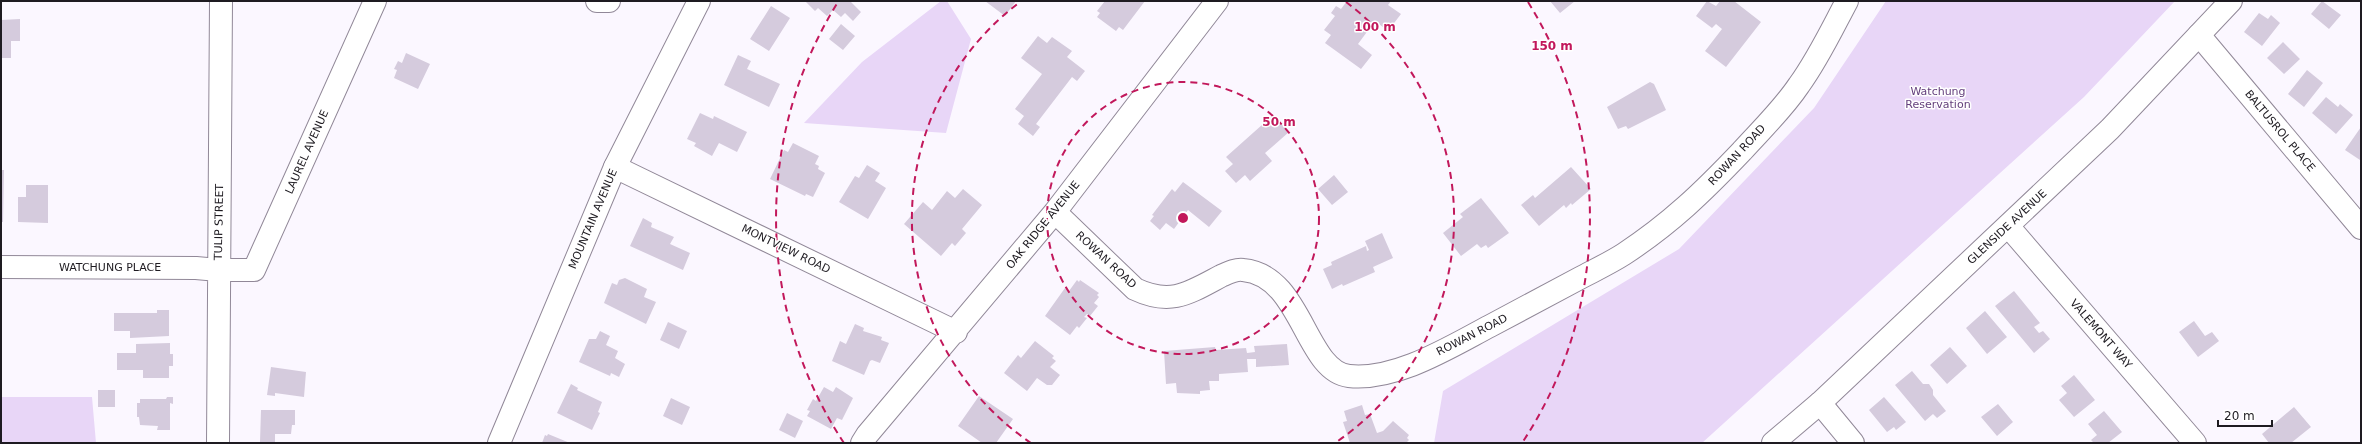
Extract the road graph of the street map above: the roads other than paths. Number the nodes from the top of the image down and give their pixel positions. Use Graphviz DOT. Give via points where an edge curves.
graph roads {
  1 [pos="222,1"];
  2 [pos="375,1"];
  3 [pos="597,1"];
  4 [pos="609,1"];
  5 [pos="699,1"];
  6 [pos="1217,1"];
  7 [pos="1847,1"];
  8 [pos="2231,1"];
  9 [pos="2199,35"];
  10 [pos="615,167"];
  11 [pos="1055,212"];
  12 [pos="2008,226"];
  13 [pos="2361,228"];
  14 [pos="1,267"];
  15 [pos="218,270"];
  16 [pos="956,332"];
  17 [pos="1820,403"];
  18 [pos="218,443"];
  19 [pos="499,443"];
  20 [pos="862,443"];
  21 [pos="1773,443"];
  22 [pos="1853,443"];
  23 [pos="2195,443"];
  1 -- 15 [label="street, TULIP STREET"];
  2 -- 15 [label="street, LAUREL AVENUE" via="254,270"];
  3 -- 4 [label="street"];
  5 -- 10 [label="street, MOUNTAIN AVENUE"];
  6 -- 11 [label="street, OAK RIDGE AVENUE"];
  7 -- 11 [label="street, ROWAN ROAD" via="1799,85 1757,135 1702,193 1669,223 1622,256 1448,348 1406,367 1368,376 1348,376 1336,372 1324,359 1282,290 1262,276 1242,270 1230,272 1182,296 1150,295 1135,289"];
  8 -- 9 [label="street, GLENSIDE AVENUE"];
  9 -- 12 [label="street, GLENSIDE AVENUE" via="2110,129"];
  9 -- 13 [label="street, BALTUSROL PLACE"];
  10 -- 16 [label="street, MONTVIEW ROAD"];
  10 -- 19 [label="street, MOUNTAIN AVENUE"];
  11 -- 16 [label="street, OAK RIDGE AVENUE"];
  12 -- 17 [label="street, GLENSIDE AVENUE"];
  12 -- 23 [label="street, VALEMONT WAY"];
  14 -- 15 [label="street, WATCHUNG PLACE"];
  15 -- 18 [label="street, TULIP STREET"];
  16 -- 20 [label="street, OAK RIDGE AVENUE" via="867,434"];
  17 -- 21 [label="street, GLENSIDE AVENUE"];
  17 -- 22 [label="street"];
}
